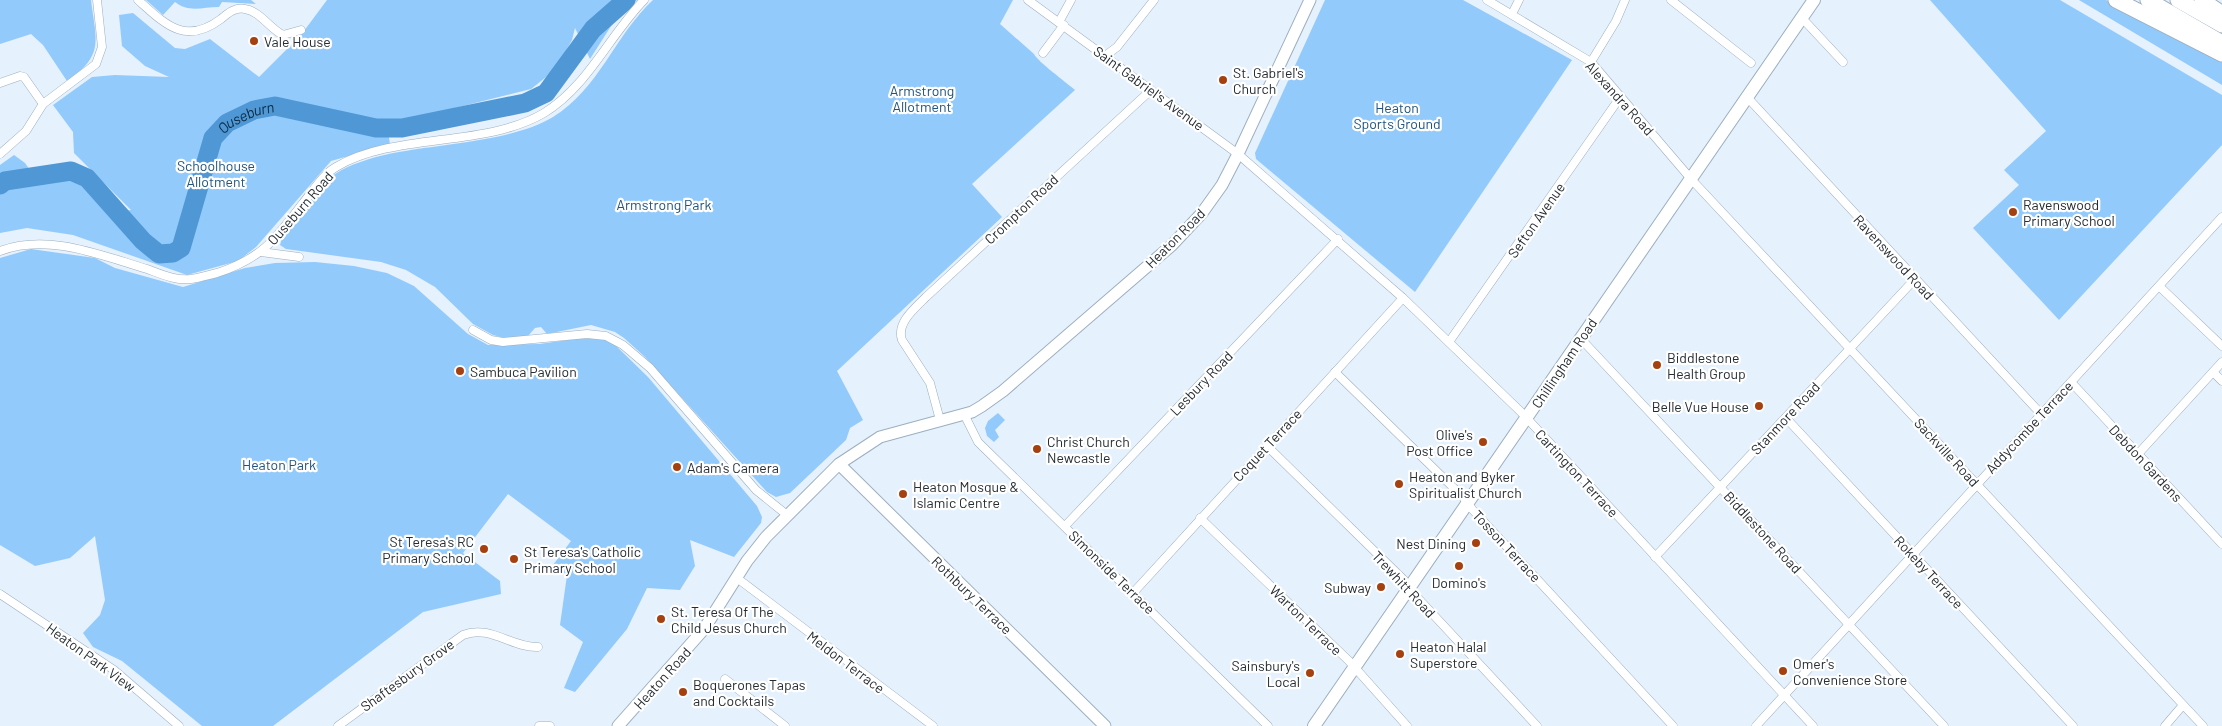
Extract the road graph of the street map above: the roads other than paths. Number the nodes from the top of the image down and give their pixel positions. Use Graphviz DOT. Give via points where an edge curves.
graph roads {
  1 [pos="96,0"];
  2 [pos="138,0"];
  3 [pos="644,0"];
  4 [pos="1028,0"];
  5 [pos="1071,0"];
  6 [pos="1154,0"];
  7 [pos="1310,0"];
  8 [pos="1488,0"];
  9 [pos="1519,0"];
  10 [pos="1626,0"];
  11 [pos="1671,0"];
  12 [pos="1814,0"];
  13 [pos="2116,0"];
  14 [pos="2148,0"];
  15 [pos="2178,0"];
  16 [pos="2202,0"];
  17 [pos="1512,14"];
  18 [pos="2222,14"];
  19 [pos="1801,17"];
  20 [pos="1062,24"];
  21 [pos="2222,25"];
  22 [pos="301,30"];
  23 [pos="2222,43"];
  24 [pos="1043,53"];
  25 [pos="2222,54"];
  26 [pos="1105,56"];
  27 [pos="1591,62"];
  28 [pos="1843,62"];
  29 [pos="1751,63"];
  30 [pos="0,83"];
  31 [pos="1151,90"];
  32 [pos="1620,96"];
  33 [pos="1746,97"];
  34 [pos="43,104"];
  35 [pos="0,154"];
  36 [pos="1238,154"];
  37 [pos="1691,179"];
  38 [pos="2222,217"];
  39 [pos="1338,239"];
  40 [pos="0,251"];
  41 [pos="261,252"];
  42 [pos="299,257"];
  43 [pos="1915,279"];
  44 [pos="2159,286"];
  45 [pos="1403,298"];
  46 [pos="473,330"];
  47 [pos="1581,339"];
  48 [pos="1449,342"];
  49 [pos="2222,346"];
  50 [pos="1850,349"];
  51 [pos="2222,362"];
  52 [pos="1335,372"];
  53 [pos="2213,372"];
  54 [pos="2222,381"];
  55 [pos="2071,382"];
  56 [pos="964,414"];
  57 [pos="2042,415"];
  58 [pos="1527,418"];
  59 [pos="1786,418"];
  60 [pos="940,420"];
  61 [pos="1267,446"];
  62 [pos="2138,454"];
  63 [pos="839,464"];
  64 [pos="1977,484"];
  65 [pos="1720,487"];
  66 [pos="1468,503"];
  67 [pos="787,515"];
  68 [pos="1200,518"];
  69 [pos="1065,526"];
  70 [pos="2222,544"];
  71 [pos="1913,554"];
  72 [pos="1655,557"];
  73 [pos="737,578"];
  74 [pos="1410,588"];
  75 [pos="1133,593"];
  76 [pos="0,594"];
  77 [pos="1849,624"];
  78 [pos="538,647"];
  79 [pos="1354,668"];
  80 [pos="725,679"];
  81 [pos="1784,695"];
  82 [pos="2183,705"];
  83 [pos="179,726"];
  84 [pos="338,726"];
  85 [pos="539,726"];
  86 [pos="550,726"];
  87 [pos="618,726"];
  88 [pos="785,726"];
  89 [pos="932,726"];
  90 [pos="1105,726"];
  91 [pos="1268,726"];
  92 [pos="1314,726"];
  93 [pos="1407,726"];
  94 [pos="1537,726"];
  95 [pos="1673,726"];
  96 [pos="1756,726"];
  97 [pos="1813,726"];
  98 [pos="1944,726"];
  99 [pos="2073,726"];
  100 [pos="2165,726"];
  101 [pos="2203,726"];
  1 -- 34 [label="street" via="102,47 100,58 93,68"];
  2 -- 22 [label="street" via="169,26 182,32 208,28 233,10 242,9 252,11 283,36"];
  3 -- 41 [label="street, Ouseburn Road" via="579,83 553,107 511,126 389,148 341,164 326,175"];
  4 -- 20 [label="street, Saint Gabriel's Avenue"];
  5 -- 20 [label="street"];
  6 -- 26 [label="street"];
  7 -- 36 [label="street, Heaton Road"];
  8 -- 17 [label="street, Alexandra Road"];
  9 -- 17 [label="street"];
  10 -- 27 [label="street"];
  11 -- 29 [label="street"];
  12 -- 19 [label="main road, Chillingham Road"];
  13 -- 25 [label="highway"];
  14 -- 23 [label="highway"];
  15 -- 21 [label="highway"];
  16 -- 18 [label="highway"];
  17 -- 27 [label="street, Alexandra Road"];
  19 -- 28 [label="street"];
  19 -- 33 [label="main road, Chillingham Road"];
  20 -- 24 [label="street"];
  20 -- 26 [label="street, Saint Gabriel's Avenue"];
  26 -- 31 [label="street, Saint Gabriel's Avenue"];
  27 -- 32 [label="street, Alexandra Road"];
  30 -- 34 [label="street" via="22,76"];
  31 -- 36 [label="street, Saint Gabriel's Avenue"];
  31 -- 60 [label="street, Crompton Road" via="906,318 900,336 930,384"];
  32 -- 37 [label="street, Alexandra Road"];
  32 -- 48 [label="street, Sefton Avenue"];
  33 -- 37 [label="main road, Chillingham Road"];
  33 -- 43 [label="street, Ravenswood Road"];
  34 -- 35 [label="street" via="26,131"];
  36 -- 39 [label="street, Cartington Terrace"];
  36 -- 56 [label="street, Heaton Road" via="1202,213 1172,244 1003,391"];
  37 -- 47 [label="main road, Chillingham Road"];
  37 -- 50 [label="street, Sackville Road"];
  38 -- 44 [label="street, Addycombe Terrace"];
  39 -- 45 [label="street, Cartington Terrace"];
  39 -- 69 [label="street, Lesbury Road"];
  40 -- 41 [label="street, Ouseburn Road" via="30,243 57,246 184,280 233,268"];
  41 -- 42 [label="street"];
  43 -- 50 [label="street, Stanmore Road"];
  43 -- 57 [label="street, Ravenswood Road"];
  44 -- 49 [label="street"];
  44 -- 55 [label="street, Addycombe Terrace"];
  45 -- 48 [label="street, Cartington Terrace"];
  45 -- 52 [label="street, Coquet Terrace"];
  46 -- 67 [label="street" via="491,340 503,342 587,334 614,339 644,362 756,490"];
  47 -- 58 [label="main road, Chillingham Road"];
  47 -- 65 [label="street, Biddlestone Road"];
  48 -- 58 [label="street, Cartington Terrace"];
  50 -- 59 [label="street, Stanmore Road"];
  50 -- 64 [label="street, Sackville Road"];
  51 -- 53 [label="street"];
  52 -- 61 [label="street, Coquet Terrace"];
  52 -- 66 [label="street, Tosson Terrace"];
  53 -- 54 [label="street"];
  53 -- 62 [label="street"];
  55 -- 57 [label="street, Addycombe Terrace"];
  55 -- 62 [label="street, Debdon Gardens"];
  56 -- 60 [label="street, Heaton Road"];
  56 -- 69 [label="street, Simonside Terrace" via="978,442"];
  57 -- 64 [label="street, Addycombe Terrace"];
  58 -- 66 [label="main road, Chillingham Road"];
  58 -- 72 [label="street, Cartington Terrace"];
  59 -- 65 [label="street, Stanmore Road"];
  59 -- 71 [label="street, Rokeby Terrace"];
  60 -- 63 [label="street, Heaton Road" via="880,438"];
  61 -- 68 [label="street, Coquet Terrace"];
  61 -- 74 [label="street, Trewhitt Road"];
  62 -- 70 [label="street, Debdon Gardens"];
  63 -- 67 [label="street, Heaton Road"];
  63 -- 90 [label="street, Rothbury Terrace"];
  64 -- 71 [label="street, Addycombe Terrace"];
  64 -- 82 [label="street, Sackville Road"];
  65 -- 72 [label="street, Stanmore Road"];
  65 -- 77 [label="street, Biddlestone Road"];
  66 -- 74 [label="main road, Chillingham Road"];
  66 -- 95 [label="street, Tosson Terrace"];
  67 -- 73 [label="street, Heaton Road" via="755,551"];
  68 -- 75 [label="street, Coquet Terrace"];
  68 -- 79 [label="street, Warton Terrace"];
  69 -- 75 [label="street, Simonside Terrace"];
  71 -- 77 [label="street, Addycombe Terrace"];
  71 -- 99 [label="street, Rokeby Terrace"];
  72 -- 81 [label="street, Cartington Terrace"];
  73 -- 87 [label="street, Heaton Road" via="693,643"];
  73 -- 89 [label="street, Meldon Terrace"];
  74 -- 79 [label="main road, Chillingham Road"];
  74 -- 94 [label="street, Trewhitt Road"];
  75 -- 91 [label="street, Simonside Terrace"];
  76 -- 83 [label="street, Heaton Park View" via="114,670"];
  77 -- 81 [label="street, Addycombe Terrace"];
  77 -- 98 [label="street, Biddlestone Road"];
  78 -- 84 [label="street, Shaftesbury Grove" via="485,632 463,635"];
  79 -- 92 [label="main road, Chillingham Road"];
  79 -- 93 [label="street, Warton Terrace"];
  80 -- 88 [label="street"];
  81 -- 96 [label="street, Addycombe Terrace"];
  81 -- 97 [label="street, Cartington Terrace"];
  82 -- 100 [label="street"];
  82 -- 101 [label="street, Sackville Road"];
  85 -- 86 [label="street"];
}
